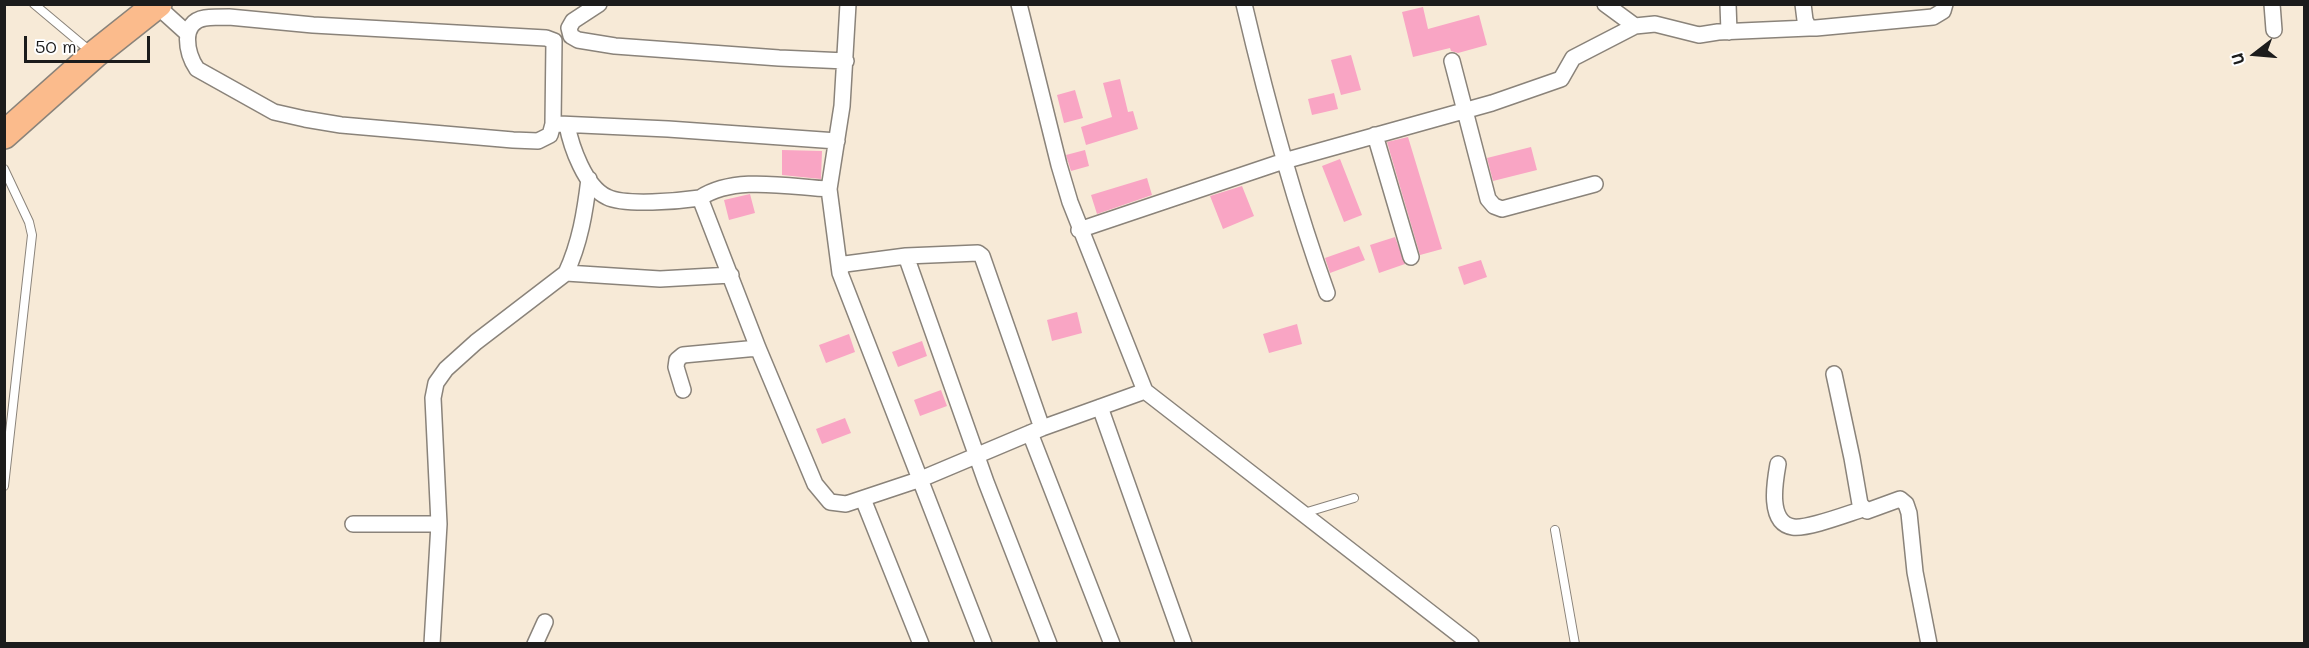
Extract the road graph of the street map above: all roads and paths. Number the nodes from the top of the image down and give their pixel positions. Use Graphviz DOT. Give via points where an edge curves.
graph roads {
  1 [pos="34,4"];
  2 [pos="598,4"];
  3 [pos="848,4"];
  4 [pos="1019,4"];
  5 [pos="1244,4"];
  6 [pos="1605,4"];
  7 [pos="1728,4"];
  8 [pos="1803,4"];
  9 [pos="1945,4"];
  10 [pos="2272,4"];
  11 [pos="157,5"];
  12 [pos="1635,26"];
  13 [pos="1809,28"];
  14 [pos="2274,30"];
  15 [pos="1729,32"];
  16 [pos="188,34"];
  17 [pos="578,40"];
  18 [pos="554,41"];
  19 [pos="95,54"];
  20 [pos="846,61"];
  21 [pos="1452,61"];
  22 [pos="1466,110"];
  23 [pos="560,124"];
  24 [pos="4,135"];
  25 [pos="1375,135"];
  26 [pos="837,141"];
  27 [pos="1284,161"];
  28 [pos="4,169"];
  29 [pos="590,179"];
  30 [pos="1595,184"];
  31 [pos="829,189"];
  32 [pos="700,198"];
  33 [pos="1080,230"];
  34 [pos="906,256"];
  35 [pos="1411,257"];
  36 [pos="841,268"];
  37 [pos="566,273"];
  38 [pos="731,275"];
  39 [pos="1327,293"];
  40 [pos="758,348"];
  41 [pos="1834,374"];
  42 [pos="683,390"];
  43 [pos="1145,390"];
  44 [pos="1100,406"];
  45 [pos="1036,430"];
  46 [pos="977,456"];
  47 [pos="1778,464"];
  48 [pos="921,479"];
  49 [pos="4,486"];
  50 [pos="863,498"];
  51 [pos="1354,498"];
  52 [pos="1863,509"];
  53 [pos="1304,513"];
  54 [pos="353,524"];
  55 [pos="439,524"];
  56 [pos="1555,530"];
  57 [pos="545,622"];
  58 [pos="432,644"];
  59 [pos="535,644"];
  60 [pos="921,644"];
  61 [pos="984,644"];
  62 [pos="1049,644"];
  63 [pos="1112,644"];
  64 [pos="1184,644"];
  65 [pos="1471,644"];
  66 [pos="1575,644"];
  67 [pos="1929,644"];
  1 -- 19 [label="lane"];
  2 -- 17 [label="street" via="569,28"];
  3 -- 20 [label="street"];
  4 -- 33 [label="street" via="1059,165"];
  5 -- 27 [label="street"];
  6 -- 12 [label="street"];
  7 -- 15 [label="street"];
  8 -- 13 [label="street"];
  9 -- 13 [label="street" via="1943,12 1933,17"];
  10 -- 14 [label="street"];
  11 -- 16 [label="street"];
  11 -- 19 [label="highway"];
  12 -- 15 [label="street" via="1655,24 1699,35"];
  12 -- 22 [label="street" via="1573,58 1561,79"];
  13 -- 15 [label="street"];
  16 -- 18 [label="street" via="203,18 229,17"];
  16 -- 23 [label="street" via="190,58 197,69 274,112 342,125 513,140 545,139"];
  17 -- 18 [label="street"];
  17 -- 20 [label="street" via="615,46"];
  18 -- 23 [label="street"];
  19 -- 24 [label="highway"];
  20 -- 26 [label="street"];
  21 -- 22 [label="street"];
  22 -- 25 [label="street"];
  22 -- 30 [label="street" via="1488,199 1494,206 1502,209"];
  23 -- 26 [label="street"];
  23 -- 29 [label="street"];
  25 -- 27 [label="street"];
  25 -- 35 [label="street"];
  26 -- 31 [label="street"];
  27 -- 33 [label="street"];
  27 -- 39 [label="street"];
  28 -- 49 [label="lane" via="32,235"];
  29 -- 32 [label="street" via="607,198"];
  29 -- 37 [label="street" via="578,244"];
  31 -- 32 [label="street" via="740,184 712,190"];
  31 -- 36 [label="street"];
  32 -- 38 [label="street"];
  33 -- 43 [label="street"];
  34 -- 36 [label="street" via="845,264"];
  34 -- 45 [label="street" via="982,256"];
  34 -- 46 [label="street"];
  36 -- 48 [label="street"];
  37 -- 38 [label="street" via="660,279"];
  37 -- 55 [label="street" via="477,342 436,383 433,421"];
  38 -- 40 [label="street"];
  40 -- 42 [label="street" via="683,355 676,367"];
  40 -- 50 [label="street" via="815,484 830,502 846,504"];
  41 -- 52 [label="street"];
  43 -- 44 [label="street"];
  43 -- 53 [label="street"];
  44 -- 45 [label="street"];
  44 -- 64 [label="street"];
  45 -- 46 [label="street"];
  45 -- 63 [label="street"];
  46 -- 48 [label="street"];
  46 -- 62 [label="street"];
  47 -- 52 [label="street" via="1774,500 1781,520 1787,525 1802,527"];
  48 -- 50 [label="street"];
  48 -- 61 [label="street"];
  50 -- 60 [label="street"];
  51 -- 53 [label="lane"];
  52 -- 67 [label="street" via="1900,499 1906,504"];
  53 -- 65 [label="street"];
  54 -- 55 [label="street"];
  55 -- 58 [label="street"];
  56 -- 66 [label="lane"];
  57 -- 59 [label="street"];
}
